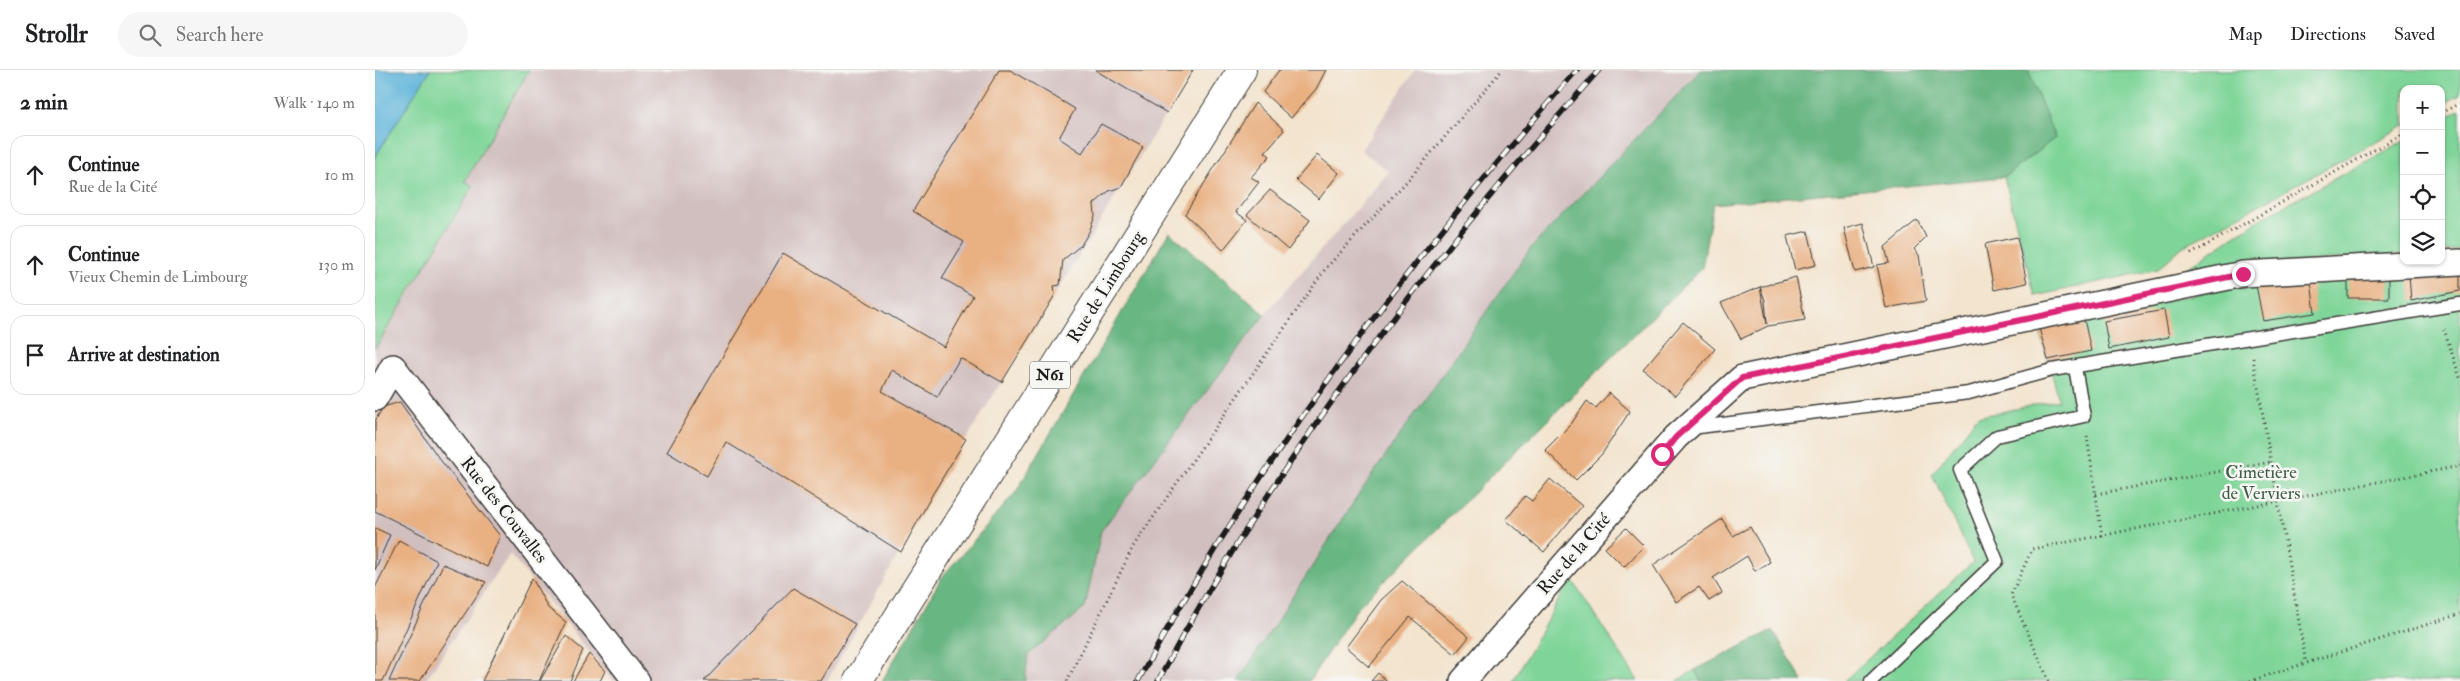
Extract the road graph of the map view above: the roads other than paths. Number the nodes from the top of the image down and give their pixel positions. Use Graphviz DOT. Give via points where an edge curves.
graph roads {
  1 [pos="1242,70"];
  2 [pos="2460,262"];
  3 [pos="2460,304"];
  4 [pos="2075,368"];
  5 [pos="375,398"];
  6 [pos="1685,429"];
  7 [pos="636,681"];
  8 [pos="858,681"];
  9 [pos="1463,681"];
  10 [pos="1871,681"];
  1 -- 8 [label="main road, Rue de Limbourg / N61"];
  2 -- 6 [label="street, Rue de la Cité" via="2243,274 1742,378"];
  3 -- 4 [label="lane"];
  4 -- 6 [label="lane" via="2052,370 1969,393"];
  4 -- 10 [label="lane" via="2084,416 1997,436 1960,470 1997,560"];
  5 -- 7 [label="street, Rue des Couvalles" via="393,367"];
  6 -- 9 [label="street, Rue de la Cité"];
}
